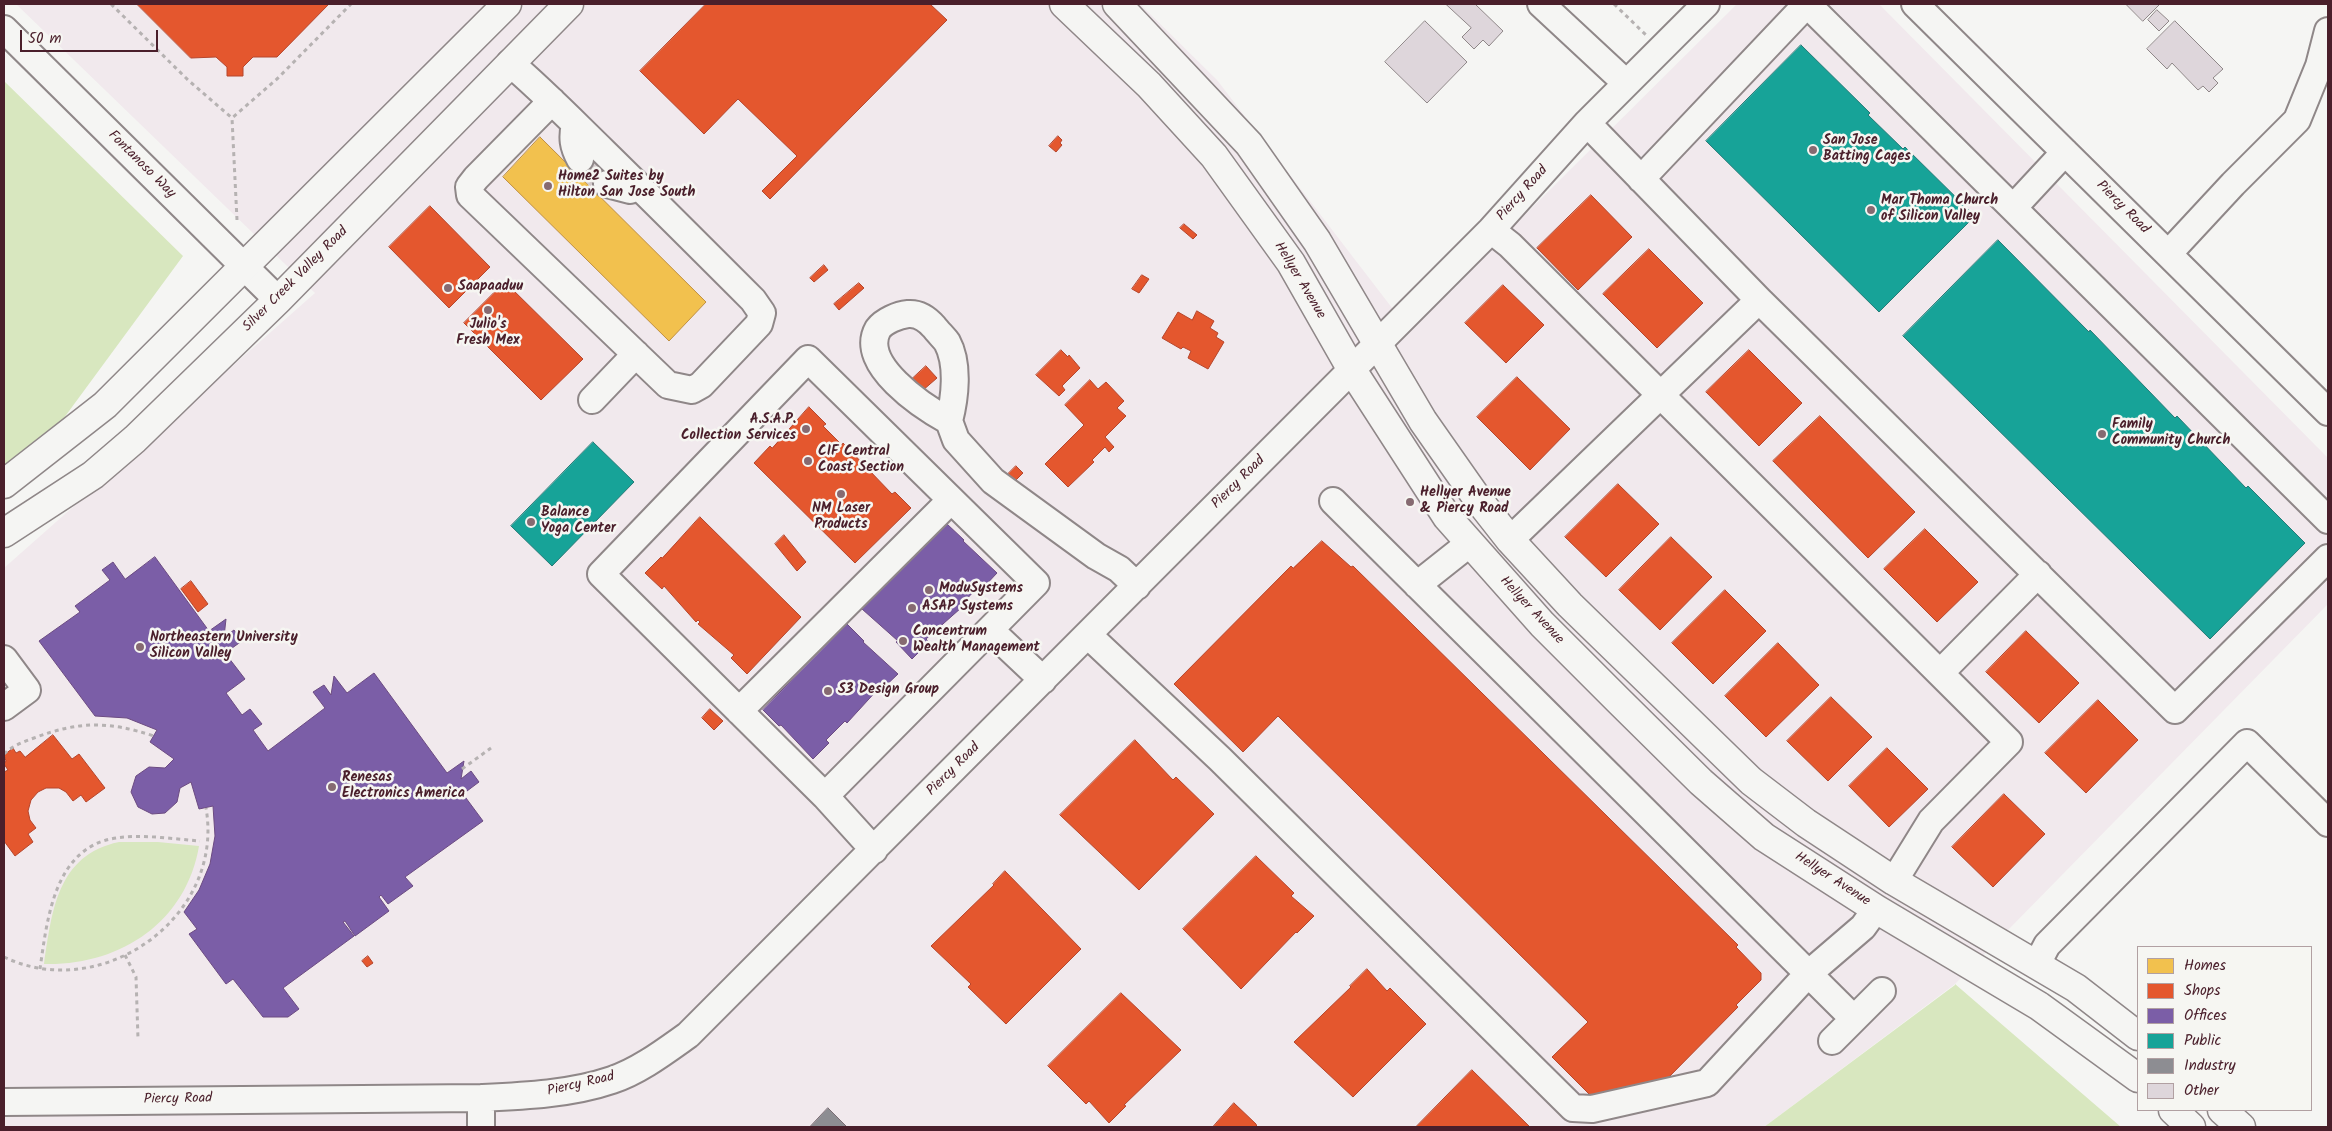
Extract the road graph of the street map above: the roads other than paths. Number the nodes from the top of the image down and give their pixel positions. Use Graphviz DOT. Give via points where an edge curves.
graph roads {
  1 [pos="507,4"];
  2 [pos="569,4"];
  3 [pos="1064,4"];
  4 [pos="1117,4"];
  5 [pos="1541,4"];
  6 [pos="1706,4"];
  7 [pos="1915,4"];
  8 [pos="4,29"];
  9 [pos="2328,31"];
  10 [pos="510,62"];
  11 [pos="1626,83"];
  12 [pos="552,101"];
  13 [pos="1587,123"];
  14 [pos="575,124"];
  15 [pos="2065,152"];
  16 [pos="580,159"];
  17 [pos="1641,179"];
  18 [pos="607,184"];
  19 [pos="639,187"];
  20 [pos="2013,208"];
  21 [pos="1491,230"];
  22 [pos="2168,254"];
  23 [pos="245,266"];
  24 [pos="278,300"];
  25 [pos="1759,300"];
  26 [pos="1378,343"];
  27 [pos="636,354"];
  28 [pos="1352,370"];
  29 [pos="1661,394"];
  30 [pos="592,400"];
  31 [pos="2328,412"];
  32 [pos="949,421"];
  33 [pos="4,484"];
  34 [pos="951,500"];
  35 [pos="1333,501"];
  36 [pos="2328,520"];
  37 [pos="4,533"];
  38 [pos="1510,540"];
  39 [pos="1470,543"];
  40 [pos="2328,558"];
  41 [pos="2038,574"];
  42 [pos="1417,585"];
  43 [pos="1137,586"];
  44 [pos="990,630"];
  45 [pos="1088,634"];
  46 [pos="4,659"];
  47 [pos="1940,673"];
  48 [pos="1043,680"];
  49 [pos="4,707"];
  50 [pos="739,711"];
  51 [pos="825,796"];
  52 [pos="2328,823"];
  53 [pos="874,850"];
  54 [pos="1894,881"];
  55 [pos="1876,909"];
  56 [pos="2037,964"];
  57 [pos="1807,975"];
  58 [pos="1882,991"];
  59 [pos="1854,1019"];
  60 [pos="2137,1035"];
  61 [pos="1832,1041"];
  62 [pos="2137,1077"];
  63 [pos="481,1098"];
  64 [pos="4,1102"];
  65 [pos="2174,1111"];
  66 [pos="2223,1111"];
  67 [pos="481,1127"];
  68 [pos="2191,1127"];
  69 [pos="2241,1127"];
  1 -- 23 [label="main road"];
  2 -- 10 [label="main road, Silver Creek Valley Road"];
  3 -- 28 [label="main road, Hellyer Avenue" via="1149,85 1214,156 1291,263"];
  4 -- 26 [label="main road" via="1249,144 1317,241"];
  5 -- 11 [label="street"];
  6 -- 11 [label="street, Piercy Road"];
  7 -- 15 [label="street, Piercy Road"];
  8 -- 23 [label="street, Fontanoso Way"];
  9 -- 22 [label="street" via="2319,66 2297,120"];
  10 -- 12 [label="street"];
  10 -- 24 [label="main road, Silver Creek Valley Road"];
  11 -- 13 [label="street, Piercy Road"];
  12 -- 14 [label="street"];
  12 -- 27 [label="street" via="476,178 469,187 470,195"];
  13 -- 17 [label="street"];
  13 -- 21 [label="street, Piercy Road"];
  14 -- 16 [label="street" via="573,143"];
  14 -- 19 [label="street"];
  15 -- 20 [label="street"];
  15 -- 22 [label="street, Piercy Road"];
  17 -- 20 [label="street" via="1807,4"];
  17 -- 25 [label="street"];
  18 -- 19 [label="street" via="630,190"];
  19 -- 27 [label="street" via="753,300 762,313 759,324 701,385 692,390 668,385"];
  20 -- 36 [label="street"];
  21 -- 26 [label="street, Piercy Road"];
  21 -- 29 [label="street"];
  22 -- 31 [label="street, Piercy Road"];
  23 -- 24 [label="street, Fontanoso Way"];
  23 -- 33 [label="main road" via="105,406"];
  24 -- 37 [label="main road, Silver Creek Valley Road" via="135,439 93,474"];
  25 -- 29 [label="street"];
  25 -- 41 [label="street"];
  26 -- 28 [label="street, Piercy Road"];
  26 -- 38 [label="main road" via="1423,421"];
  27 -- 30 [label="street"];
  28 -- 39 [label="main road, Hellyer Avenue" via="1429,491"];
  28 -- 43 [label="street, Piercy Road"];
  29 -- 38 [label="street"];
  29 -- 47 [label="street"];
  32 -- 43 [label="street" via="956,440 992,481 1096,556 1120,569"];
  34 -- 44 [label="street" via="1036,583"];
  34 -- 50 [label="street"];
  34 -- 50 [label="street" via="808,359 600,574"];
  35 -- 42 [label="street"];
  38 -- 54 [label="main road" via="1570,605 1751,780 1806,823"];
  39 -- 42 [label="street"];
  39 -- 55 [label="main road, Hellyer Avenue" via="1542,624 1701,782 1764,837"];
  40 -- 41 [label="street" via="2175,710"];
  41 -- 47 [label="street"];
  42 -- 57 [label="street"];
  43 -- 45 [label="street, Piercy Road"];
  44 -- 48 [label="street"];
  44 -- 51 [label="street"];
  45 -- 48 [label="street, Piercy Road"];
  45 -- 57 [label="street" via="1227,766 1572,1108 1592,1109 1707,1084"];
  46 -- 49 [label="street" via="27,690"];
  47 -- 54 [label="street" via="2009,742 1931,821"];
  48 -- 53 [label="street, Piercy Road"];
  50 -- 51 [label="street"];
  51 -- 53 [label="street"];
  52 -- 56 [label="street" via="2247,743 2047,945"];
  53 -- 63 [label="street, Piercy Road" via="688,1035 655,1059 612,1080 543,1095"];
  54 -- 55 [label="main road"];
  54 -- 56 [label="main road"];
  55 -- 57 [label="street" via="1863,927"];
  55 -- 62 [label="main road, Hellyer Avenue" via="2039,1006"];
  56 -- 60 [label="main road" via="2076,988"];
  57 -- 59 [label="street"];
  58 -- 59 [label="street"];
  59 -- 61 [label="street"];
  63 -- 64 [label="street, Piercy Road"];
  63 -- 67 [label="street"];
  65 -- 68 [label="main road"];
  66 -- 69 [label="main road"];
}
